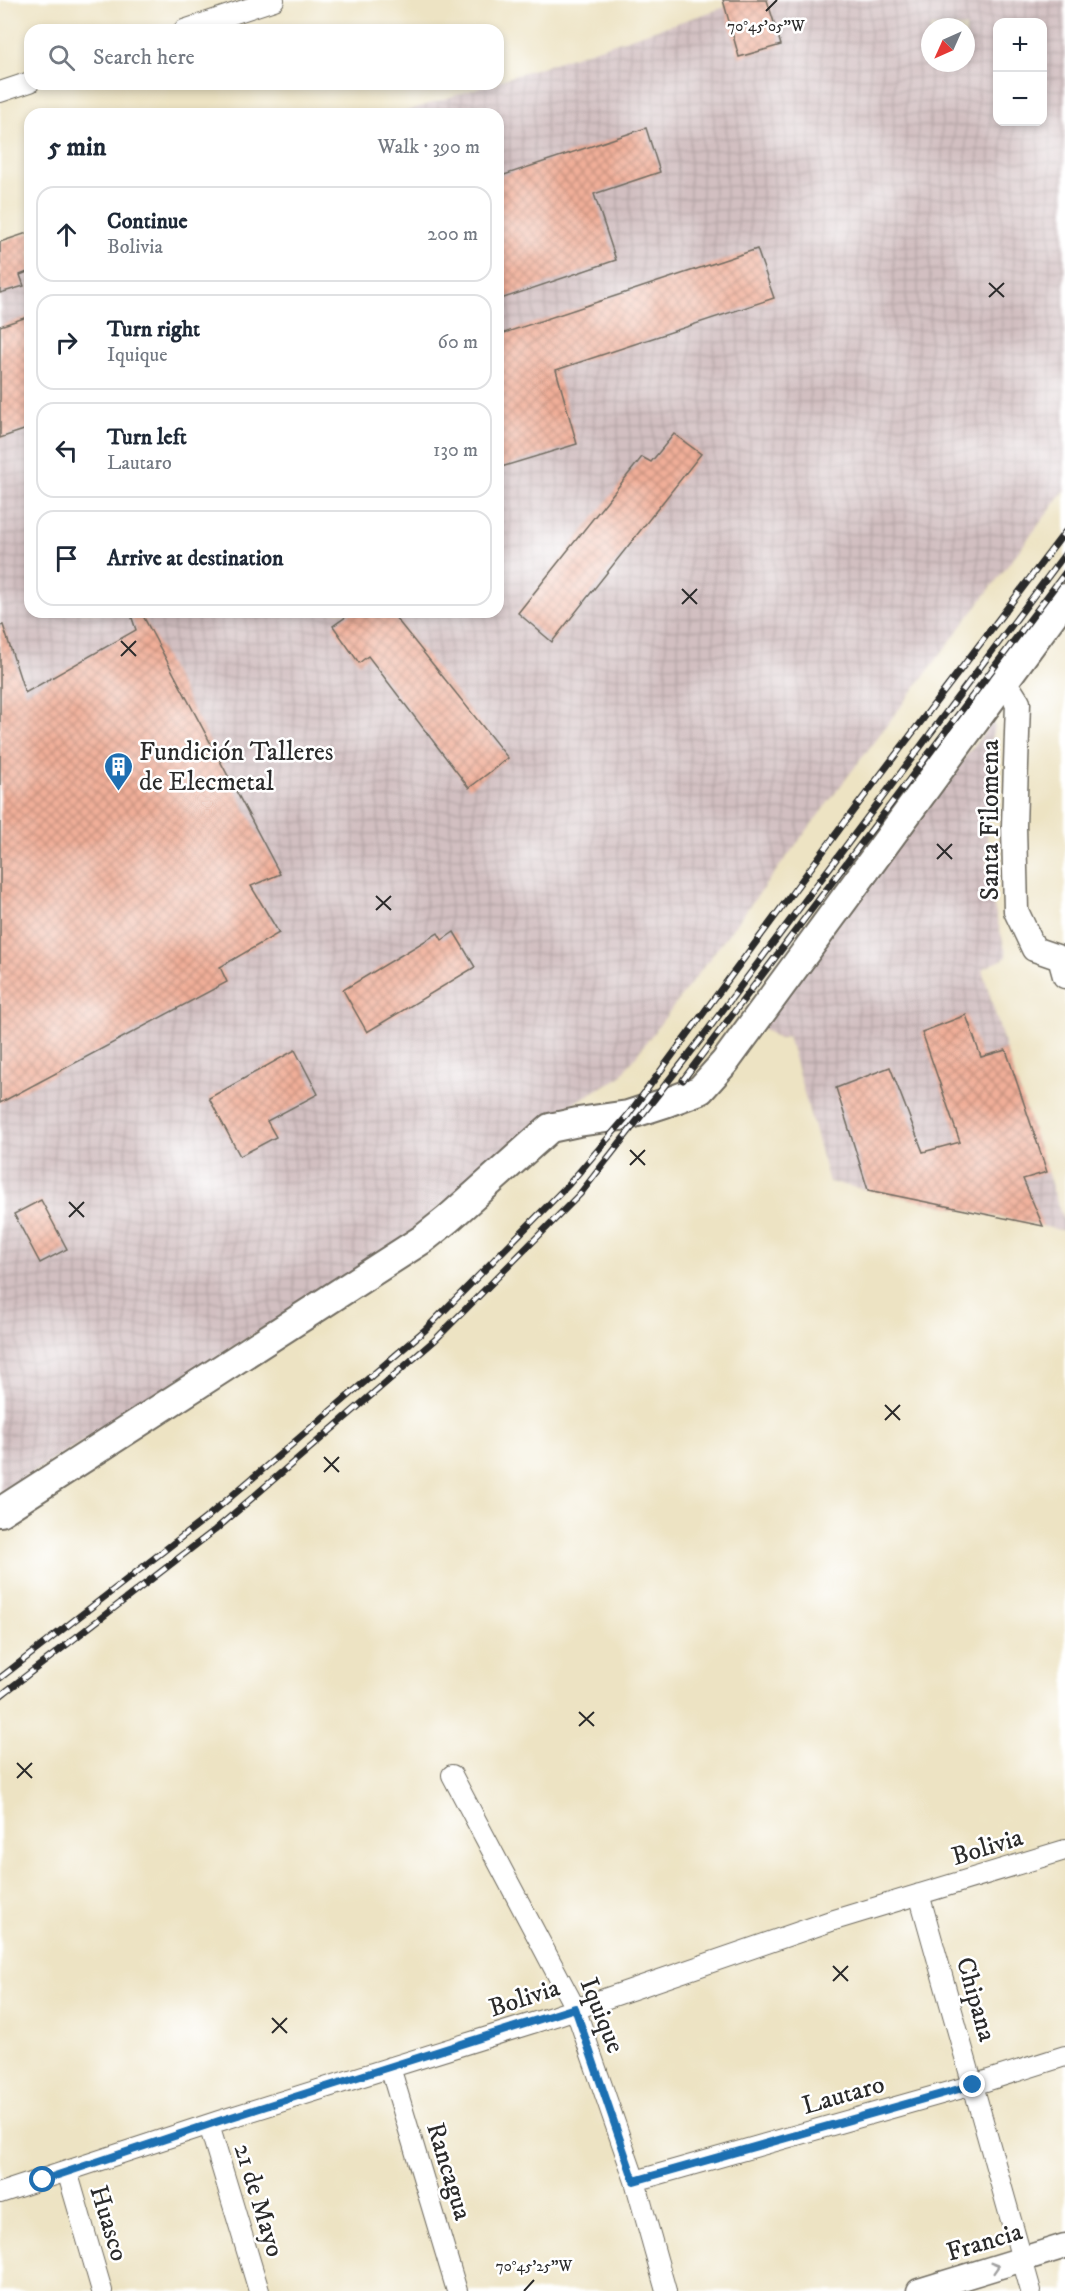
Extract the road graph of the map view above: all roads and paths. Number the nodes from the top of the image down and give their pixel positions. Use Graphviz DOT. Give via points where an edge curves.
graph roads {
  1 [pos="274,0"];
  2 [pos="202,24"];
  3 [pos="24,84"];
  4 [pos="0,92"];
  5 [pos="1065,598"];
  6 [pos="1001,685"];
  7 [pos="1063,964"];
  8 [pos="272,1336"];
  9 [pos="0,1491"];
  10 [pos="0,1512"];
  11 [pos="452,1775"];
  12 [pos="1065,1850"];
  13 [pos="920,1894"];
  14 [pos="575,2008"];
  15 [pos="1065,2056"];
  16 [pos="390,2067"];
  17 [pos="973,2085"];
  18 [pos="209,2125"];
  19 [pos="67,2170"];
  20 [pos="634,2181"];
  21 [pos="0,2193"];
  22 [pos="1065,2246"];
  23 [pos="1022,2259"];
  24 [pos="102,2291"];
  25 [pos="259,2291"];
  26 [pos="457,2291"];
  27 [pos="666,2291"];
  28 [pos="919,2291"];
  29 [pos="1031,2291"];
  1 -- 2 [label="street"];
  3 -- 4 [label="street"];
  5 -- 6 [label="main road"];
  6 -- 7 [label="street, Santa Filomena" via="1018,703 1016,911 1035,949"];
  6 -- 8 [label="main road" via="700,1090 628,1115 550,1128 423,1239"];
  8 -- 9 [label="main road" via="222,1354 176,1380"];
  8 -- 10 [label="main road"];
  11 -- 14 [label="street, Iquique"];
  12 -- 13 [label="street, Bolivia"];
  13 -- 14 [label="street, Bolivia"];
  13 -- 17 [label="street, Chipana"];
  14 -- 16 [label="street, Bolivia"];
  14 -- 20 [label="street, Iquique"];
  15 -- 17 [label="street, Lautaro"];
  16 -- 18 [label="street, Bolivia"];
  16 -- 26 [label="street, Rancagua"];
  17 -- 20 [label="street, Lautaro"];
  17 -- 23 [label="street, Chipana"];
  18 -- 19 [label="street, Bolivia"];
  18 -- 25 [label="street, 21 de Mayo"];
  19 -- 21 [label="street, Bolivia"];
  19 -- 24 [label="street, Huasco"];
  20 -- 27 [label="street, Iquique"];
  22 -- 23 [label="street, Francia"];
  28 -- 23 [label="street, Francia, one-way"];
  23 -- 29 [label="street, Chipana"];
}
